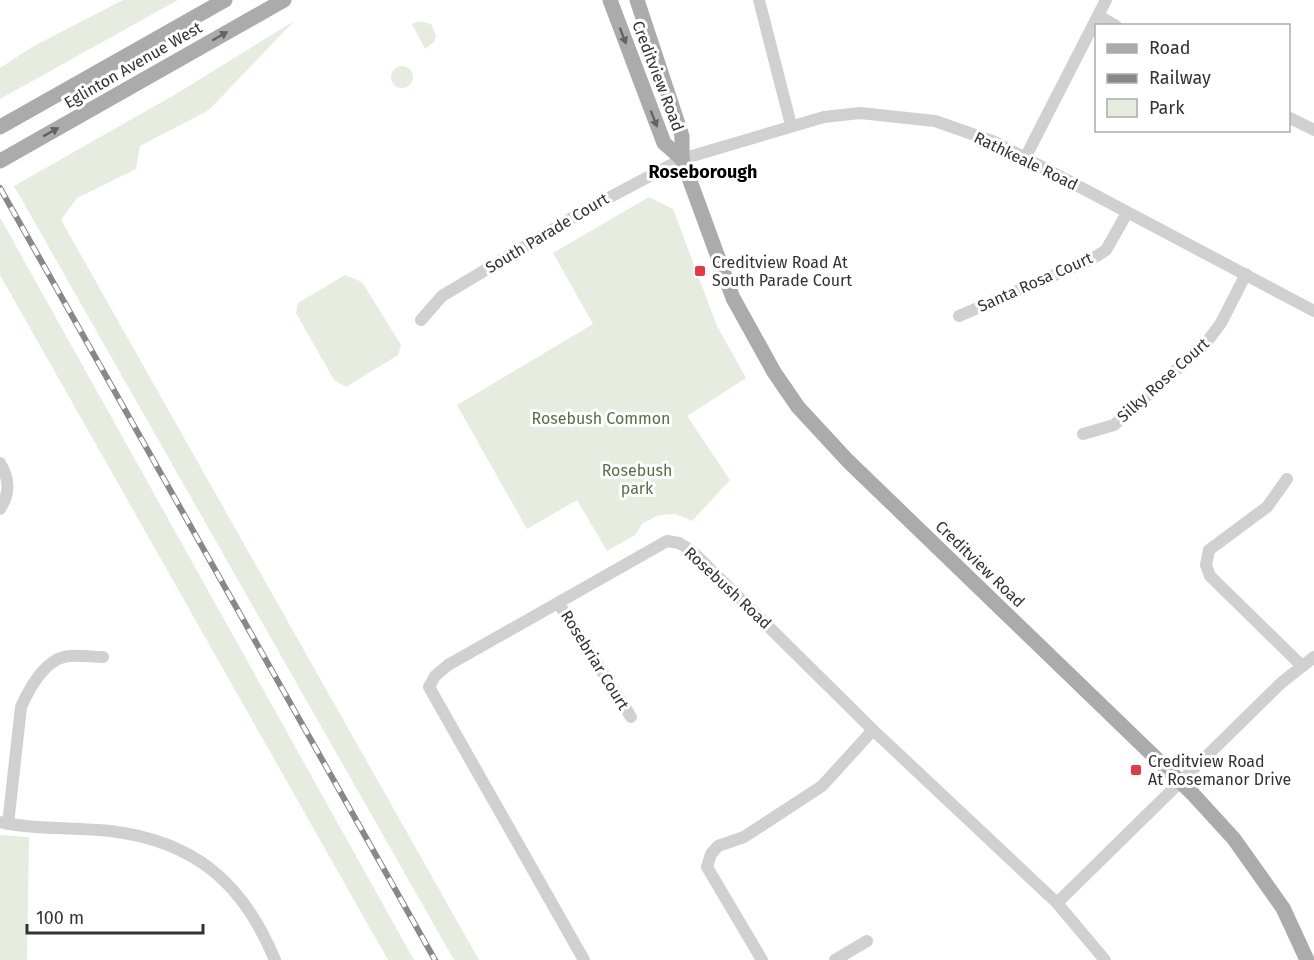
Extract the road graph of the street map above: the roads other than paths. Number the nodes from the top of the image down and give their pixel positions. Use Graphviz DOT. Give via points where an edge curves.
graph roads {
  1 [pos="225,0"];
  2 [pos="284,0"];
  3 [pos="610,0"];
  4 [pos="637,0"];
  5 [pos="759,0"];
  6 [pos="1106,0"];
  7 [pos="1099,16"];
  8 [pos="1113,24"];
  9 [pos="1290,118"];
  10 [pos="791,125"];
  11 [pos="0,127"];
  12 [pos="1314,130"];
  13 [pos="1025,158"];
  14 [pos="681,159"];
  15 [pos="0,161"];
  16 [pos="1127,213"];
  17 [pos="1246,274"];
  18 [pos="1314,311"];
  19 [pos="959,316"];
  20 [pos="421,320"];
  21 [pos="1083,434"];
  22 [pos="0,463"];
  23 [pos="1287,479"];
  24 [pos="0,509"];
  25 [pos="559,604"];
  26 [pos="103,657"];
  27 [pos="1314,657"];
  28 [pos="1301,665"];
  29 [pos="631,717"];
  30 [pos="873,730"];
  31 [pos="1180,782"];
  32 [pos="4,823"];
  33 [pos="1057,903"];
  34 [pos="867,941"];
  35 [pos="275,960"];
  36 [pos="585,960"];
  37 [pos="762,960"];
  38 [pos="835,960"];
  39 [pos="1105,960"];
  40 [pos="1307,960"];
  1 -- 11 [label="main road, Eglinton Avenue West"];
  15 -- 2 [label="main road, Eglinton Avenue West, one-way"];
  3 -- 14 [label="main road, Creditview Road, one-way" via="664,143"];
  4 -- 14 [label="main road, Creditview Road" via="682,136"];
  5 -- 10 [label="street"];
  6 -- 7 [label="street"];
  7 -- 8 [label="street"];
  7 -- 13 [label="street"];
  9 -- 12 [label="street"];
  10 -- 13 [label="street, Rathkeale Road" via="860,112 935,120 995,142"];
  10 -- 14 [label="street, Rathkeale Road"];
  13 -- 16 [label="street, Rathkeale Road"];
  14 -- 20 [label="street, South Parade Court" via="573,217 451,290"];
  14 -- 31 [label="main road, Creditview Road" via="733,298 798,407 848,461"];
  16 -- 17 [label="street, Rathkeale Road"];
  16 -- 19 [label="street, Santa Rosa Court" via="1106,250 1092,259"];
  17 -- 18 [label="street, Rathkeale Road"];
  17 -- 21 [label="street, Silky Rose Court" via="1206,344 1114,425"];
  22 -- 24 [label="street" via="9,486"];
  23 -- 28 [label="street" via="1267,507 1209,550 1206,565 1210,576"];
  25 -- 29 [label="street, Rosebriar Court"];
  25 -- 30 [label="street, Rosebush Road" via="651,548 667,541 679,543 692,551"];
  25 -- 36 [label="street, Rosebush Road" via="448,665 429,687"];
  26 -- 32 [label="street" via="63,657 42,672 29,689 21,707"];
  27 -- 28 [label="street"];
  28 -- 31 [label="street"];
  30 -- 33 [label="street, Rosebush Road"];
  30 -- 37 [label="street" via="810,796 744,837 718,846 711,854 707,867"];
  31 -- 33 [label="street"];
  31 -- 40 [label="main road, Creditview Road" via="1234,838 1283,908"];
  32 -- 35 [label="street" via="119,833 157,840 189,855 211,869 243,900"];
  33 -- 39 [label="street, Rosebush Road"];
  34 -- 38 [label="street"];
}
